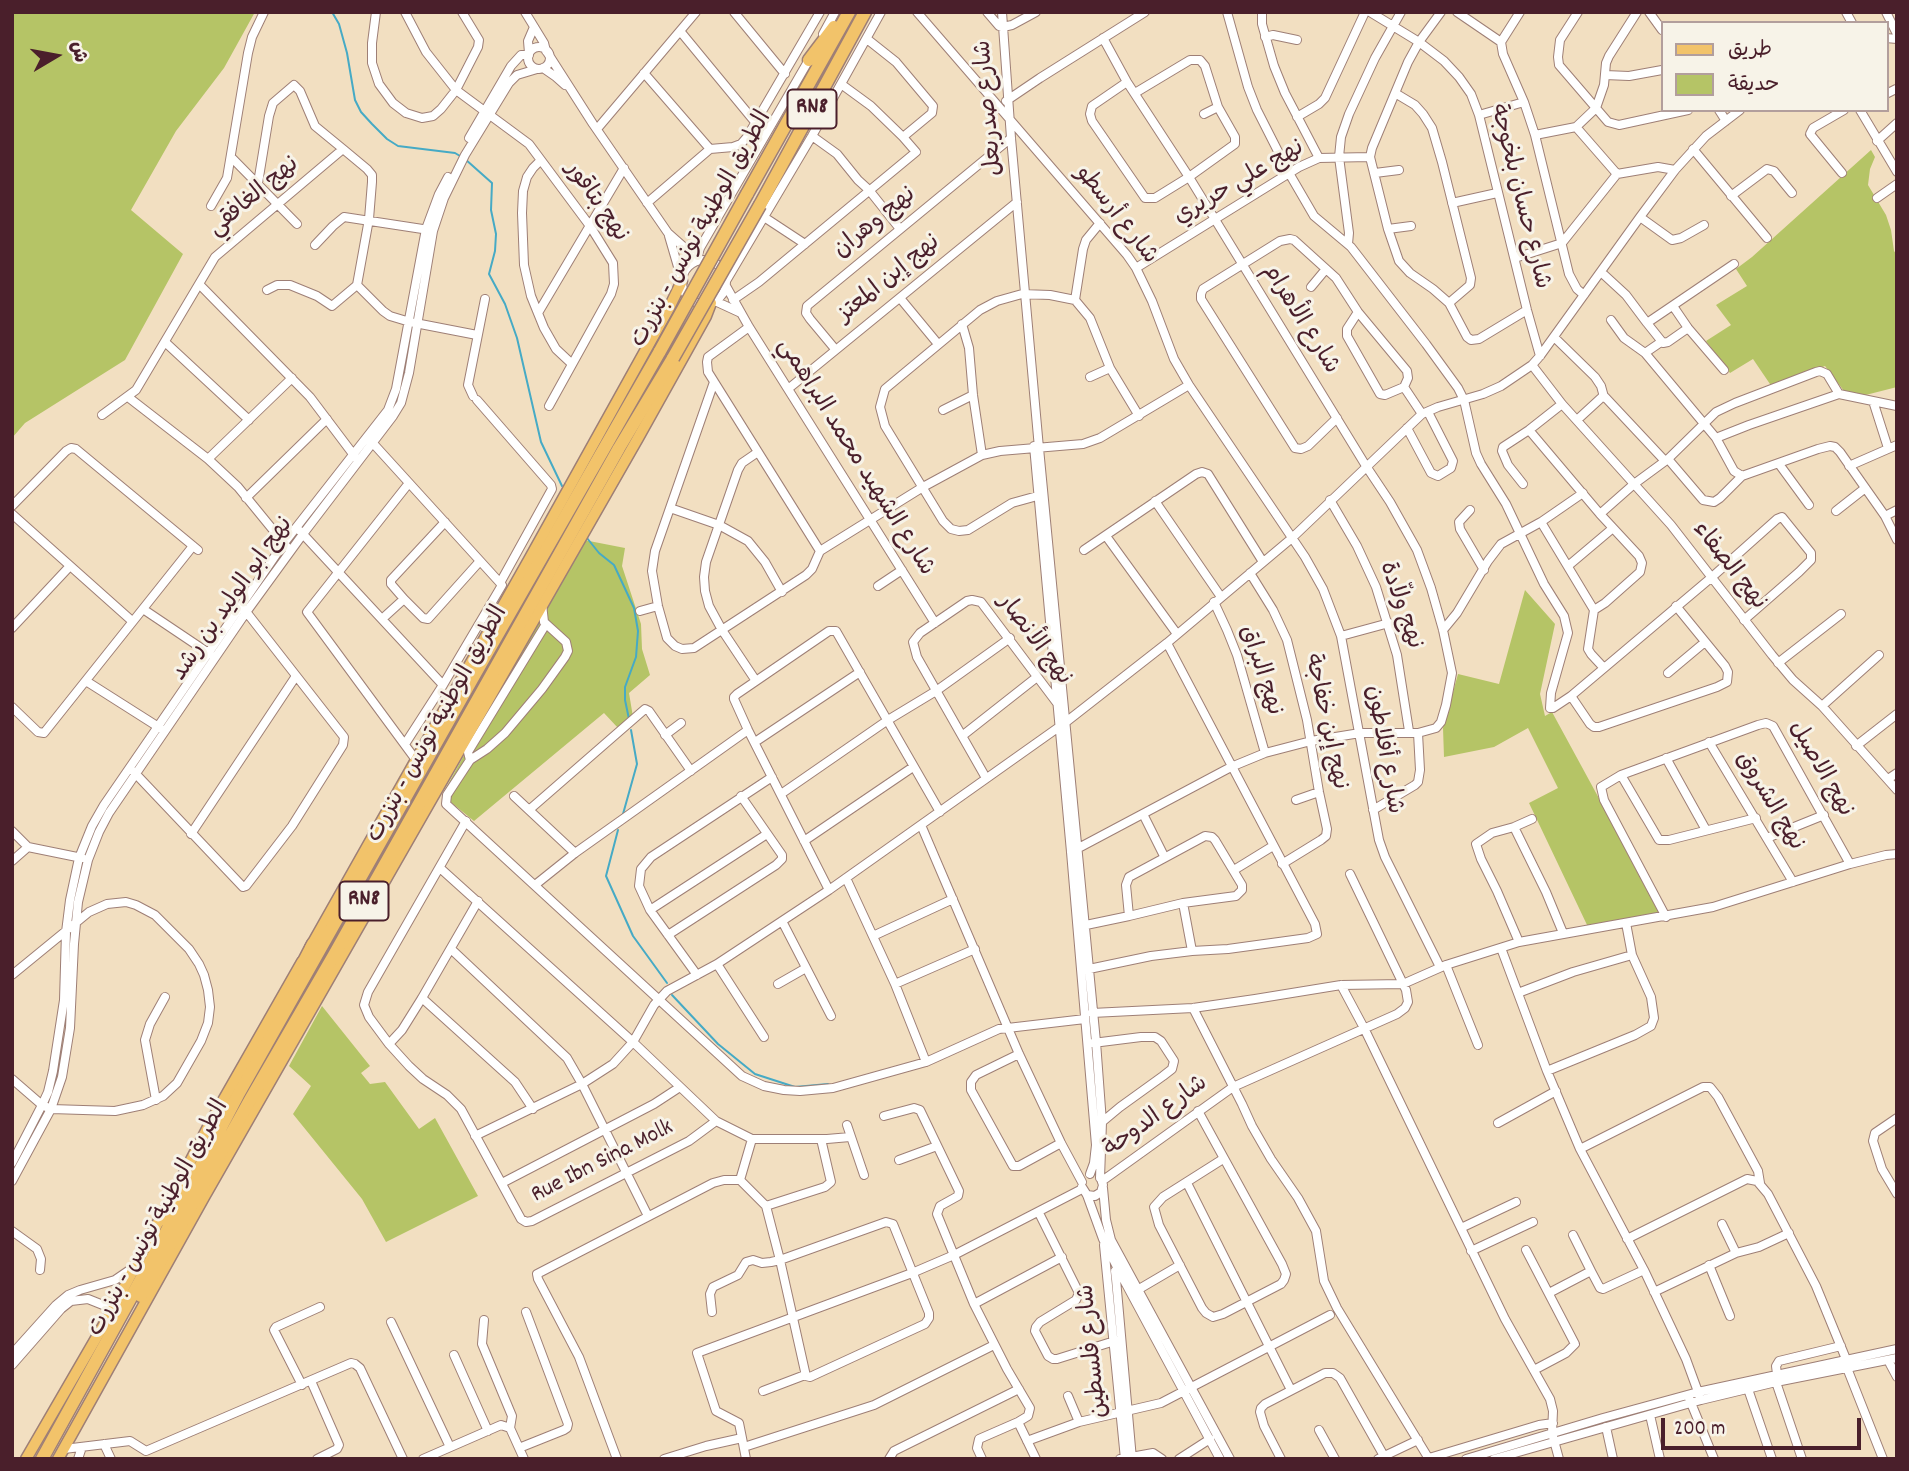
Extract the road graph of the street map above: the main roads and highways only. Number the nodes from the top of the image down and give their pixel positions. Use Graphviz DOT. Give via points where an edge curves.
graph roads {
  1 [pos="843,12"];
  2 [pos="849,12"];
  3 [pos="865,12"];
  4 [pos="809,60"];
  5 [pos="682,280"];
  6 [pos="713,302"];
  7 [pos="416,826"];
  8 [pos="313,944"];
  9 [pos="334,955"];
  10 [pos="302,1009"];
  11 [pos="238,1096"];
  12 [pos="220,1168"];
  13 [pos="160,1220"];
  14 [pos="58,1449"];
  15 [pos="26,1459"];
  16 [pos="41,1459"];
  17 [pos="51,1459"];
  1 -- 4 [label="highway, RN8"];
  2 -- 11 [label="highway, الطريق الوطنية تونس - بنزرت / RN8, bridge"];
  3 -- 9 [label="highway, الطريق الوطنية تونس - بنزرت / RN8, bridge" via="762,211 525,614"];
  5 -- 8 [label="main road"];
  6 -- 7 [label="main road"];
  7 -- 9 [label="highway, RN8"];
  7 -- 12 [label="main road"];
  8 -- 11 [label="highway, RN8"];
  8 -- 13 [label="main road"];
  9 -- 10 [label="highway, الطريق الوطنية تونس - بنزرت / RN8"];
  10 -- 12 [label="highway, RN8"];
  10 -- 14 [label="highway, الطريق الوطنية تونس - بنزرت / RN8"];
  11 -- 13 [label="highway"];
  11 -- 14 [label="highway, الطريق الوطنية تونس - بنزرت / RN8"];
  12 -- 14 [label="main road"];
  13 -- 15 [label="main road"];
  14 -- 16 [label="highway, الطريق الوطنية تونس - بنزرت / RN8"];
  14 -- 17 [label="highway, الطريق الوطنية تونس - بنزرت / RN8"];
}
